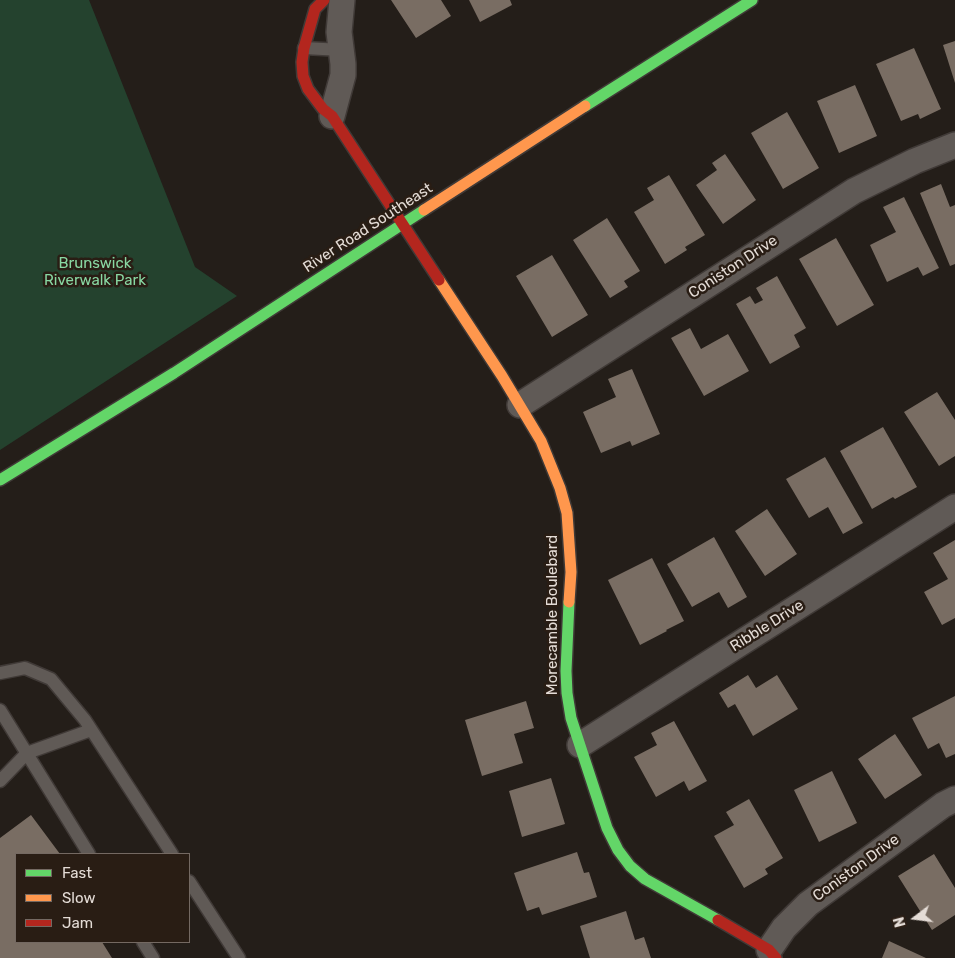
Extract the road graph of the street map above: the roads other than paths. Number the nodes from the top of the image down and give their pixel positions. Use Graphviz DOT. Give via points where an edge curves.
graph roads {
  1 [pos="324,0"];
  2 [pos="342,0"];
  3 [pos="752,0"];
  4 [pos="304,48"];
  5 [pos="342,50"];
  6 [pos="332,116"];
  7 [pos="955,145"];
  8 [pos="403,224"];
  9 [pos="520,405"];
  10 [pos="0,480"];
  11 [pos="955,507"];
  12 [pos="0,673"];
  13 [pos="0,710"];
  14 [pos="91,730"];
  15 [pos="580,744"];
  16 [pos="28,753"];
  17 [pos="1,779"];
  18 [pos="955,799"];
  19 [pos="88,853"];
  20 [pos="171,853"];
  21 [pos="190,883"];
  22 [pos="144,943"];
  23 [pos="773,954"];
  24 [pos="153,958"];
  25 [pos="239,958"];
  1 -- 4 [label="street, Morecamble Boulebard" via="315,9"];
  2 -- 5 [label="street" via="339,32"];
  3 -- 8 [label="street, River Road Southeast"];
  4 -- 5 [label="lane"];
  4 -- 6 [label="street, Morecamble Boulebard" via="303,76 315,99"];
  5 -- 6 [label="street" via="343,76"];
  6 -- 8 [label="street, Morecamble Boulebard"];
  7 -- 9 [label="street, Coniston Drive" via="854,191"];
  8 -- 9 [label="street, Morecamble Boulebard"];
  8 -- 10 [label="street, River Road Southeast"];
  9 -- 15 [label="street, Morecamble Boulebard" via="541,441 567,513 571,572 567,693"];
  11 -- 15 [label="street, Ribble Drive"];
  12 -- 14 [label="lane" via="25,668 51,679"];
  13 -- 16 [label="lane"];
  14 -- 16 [label="lane"];
  14 -- 20 [label="lane"];
  15 -- 23 [label="street, Morecamble Boulebard" via="608,828 630,866 662,890 749,937"];
  16 -- 17 [label="lane"];
  16 -- 19 [label="lane"];
  18 -- 23 [label="street, Coniston Drive" via="808,904 784,928"];
  21 -- 25 [label="lane"];
  22 -- 24 [label="lane"];
}
